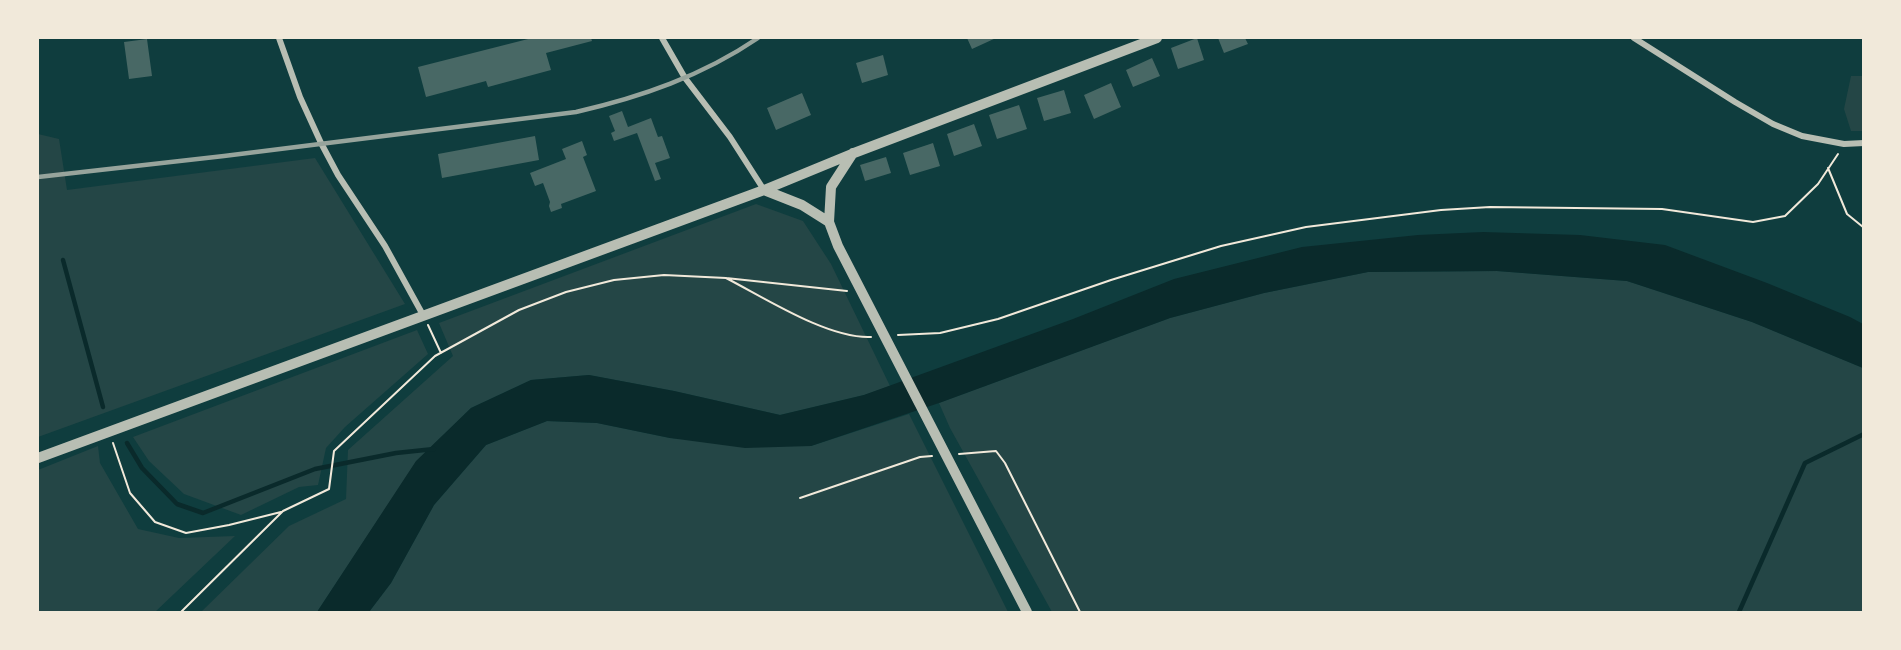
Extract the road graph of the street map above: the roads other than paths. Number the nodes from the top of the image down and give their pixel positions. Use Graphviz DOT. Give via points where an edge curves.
graph roads {
  1 [pos="279,38"];
  2 [pos="662,38"];
  3 [pos="1157,38"];
  4 [pos="1635,38"];
  5 [pos="1863,143"];
  6 [pos="854,153"];
  7 [pos="764,190"];
  8 [pos="829,222"];
  9 [pos="423,315"];
  10 [pos="38,458"];
  11 [pos="1027,612"];
  1 -- 9 [label="street" via="321,143"];
  2 -- 7 [label="street" via="685,78"];
  3 -- 6 [label="street"];
  4 -- 5 [label="street" via="1773,124 1802,136 1844,144"];
  6 -- 7 [label="street"];
  6 -- 8 [label="street" via="831,187"];
  7 -- 8 [label="street" via="802,205"];
  7 -- 9 [label="street"];
  8 -- 11 [label="street"];
  9 -- 10 [label="street"];
}
